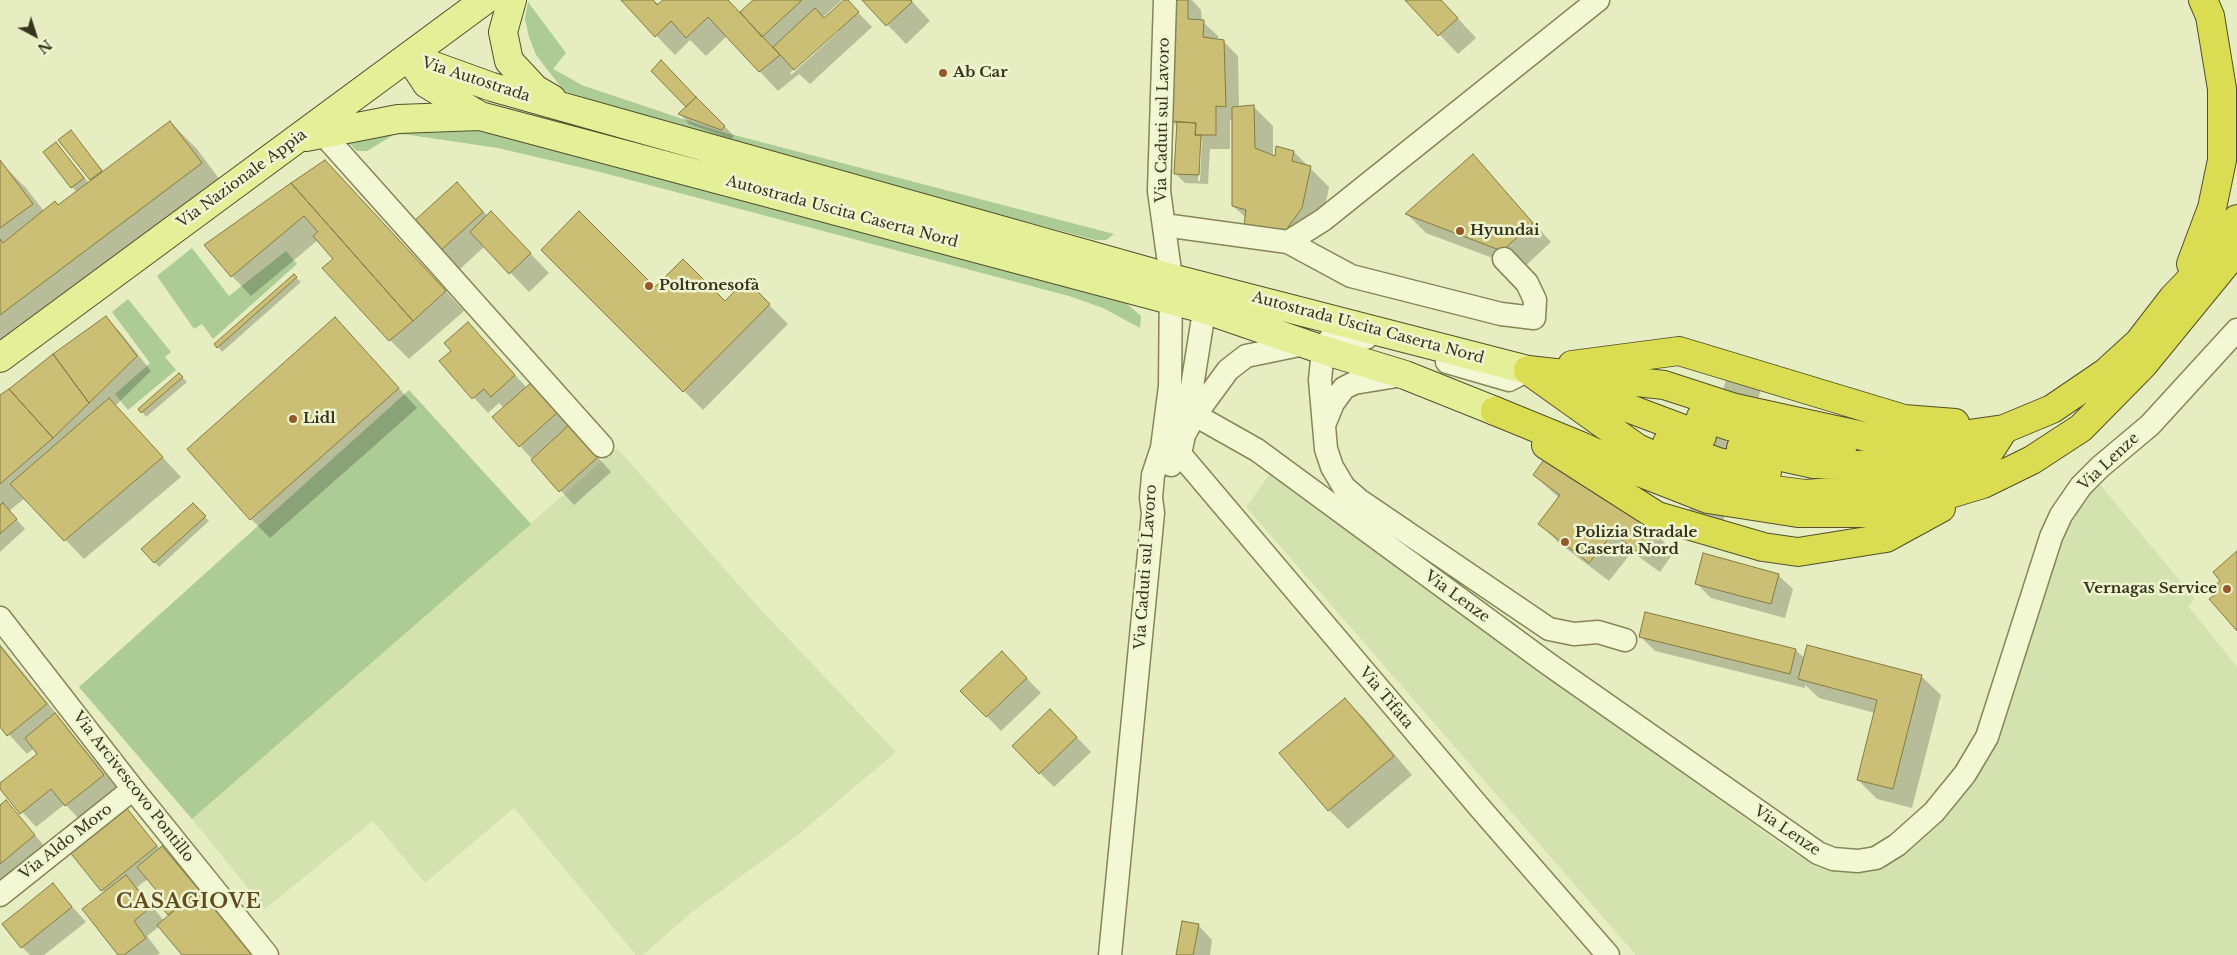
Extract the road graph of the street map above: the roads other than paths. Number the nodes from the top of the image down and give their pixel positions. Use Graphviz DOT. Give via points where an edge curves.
graph roads {
  1 [pos="485,0"];
  2 [pos="512,0"];
  3 [pos="1165,0"];
  4 [pos="1598,0"];
  5 [pos="2203,0"];
  6 [pos="409,57"];
  7 [pos="566,108"];
  8 [pos="480,116"];
  9 [pos="311,132"];
  10 [pos="2237,219"];
  11 [pos="1164,225"];
  12 [pos="2237,235"];
  13 [pos="1288,242"];
  14 [pos="2237,250"];
  15 [pos="1504,259"];
  16 [pos="2203,294"];
  17 [pos="1192,296"];
  18 [pos="2173,298"];
  19 [pos="2237,330"];
  20 [pos="1314,347"];
  21 [pos="0,358"];
  22 [pos="1528,370"];
  23 [pos="1404,375"];
  24 [pos="1180,387"];
  25 [pos="1495,411"];
  26 [pos="1195,415"];
  27 [pos="1324,426"];
  28 [pos="2004,429"];
  29 [pos="602,446"];
  30 [pos="1175,446"];
  31 [pos="1983,484"];
  32 [pos="0,618"];
  33 [pos="1625,640"];
  34 [pos="133,789"];
  35 [pos="0,895"];
  36 [pos="267,955"];
  37 [pos="1110,955"];
  38 [pos="1608,955"];
  1 -- 6 [label="main road, Via Nazionale Appia"];
  2 -- 7 [label="main road, Via Autostrada" via="503,32 509,61 535,89"];
  3 -- 11 [label="street, Via Caduti sul Lavoro" via="1159,191"];
  4 -- 13 [label="street" via="1322,220"];
  5 -- 18 [label="highway" via="2210,16 2222,89 2222,160 2204,234"];
  6 -- 7 [label="main road, Via Autostrada" via="492,87"];
  6 -- 8 [label="main road, Via Autostrada" via="427,84"];
  6 -- 9 [label="main road, Via Nazionale Appia"];
  7 -- 17 [label="main road, Autostrada Uscita Caserta Nord"];
  8 -- 9 [label="main road" via="398,118"];
  8 -- 17 [label="main road, Autostrada Uscita Caserta Nord"];
  9 -- 21 [label="main road, Via Nazionale Appia"];
  9 -- 29 [label="street"];
  10 -- 18 [label="highway"];
  11 -- 13 [label="street"];
  11 -- 17 [label="street, Via Caduti sul Lavoro"];
  12 -- 16 [label="highway"];
  13 -- 15 [label="street" via="1351,276 1501,314 1534,318 1535,300 1527,283"];
  14 -- 16 [label="highway"];
  16 -- 31 [label="highway" via="2144,365 2081,428 2032,460"];
  17 -- 20 [label="main road, Autostrada Uscita Caserta Nord"];
  17 -- 22 [label="main road, Autostrada Uscita Caserta Nord" via="1320,316"];
  17 -- 24 [label="street"];
  17 -- 24 [label="street, Via Caduti sul Lavoro" via="1171,327"];
  18 -- 28 [label="highway" via="2139,342 2105,373 2052,409"];
  19 -- 26 [label="street, Via Lenze" via="2150,425 2081,486 2061,515 1986,738 1965,774 1934,812 1897,845 1876,858 1858,861 1818,853 1540,658 1258,450"];
  20 -- 22 [label="street" via="1346,332 1509,380"];
  20 -- 23 [label="main road, Autostrada Uscita Caserta Nord"];
  20 -- 26 [label="street, Autostrada Uscita Caserta Nord" via="1246,356 1228,370"];
  20 -- 27 [label="street"];
  22 -- 28 [label="highway" via="1664,385 1735,408 1890,442"];
  22 -- 28 [label="highway" via="1679,351 1904,419"];
  22 -- 28 [label="highway" via="1724,444 1814,464 1858,465 1928,460 1954,454"];
  22 -- 28 [label="highway" via="1637,448 1713,482 1805,494 1904,487 1956,474 1984,460"];
  23 -- 25 [label="main road, Autostrada Uscita Caserta Nord"];
  23 -- 27 [label="street" via="1354,383 1344,388 1333,403"];
  24 -- 30 [label="street, Via Caduti sul Lavoro"];
  25 -- 31 [label="highway" via="1708,500 1798,513 1886,513"];
  25 -- 31 [label="highway" via="1657,516 1763,547 1798,552 1886,538"];
  26 -- 30 [label="street, Autostrada Uscita Caserta Nord"];
  27 -- 33 [label="street" via="1332,467 1344,487 1359,500 1549,629 1574,634 1598,632"];
  30 -- 37 [label="street, Via Caduti sul Lavoro" via="1153,475 1151,498 1154,513"];
  30 -- 38 [label="street, Via Tifata"];
  32 -- 34 [label="street, Via Arcivescovo Pontillo"];
  34 -- 35 [label="street, Via Aldo Moro"];
  34 -- 36 [label="street, Via Arcivescovo Pontillo"];
}
